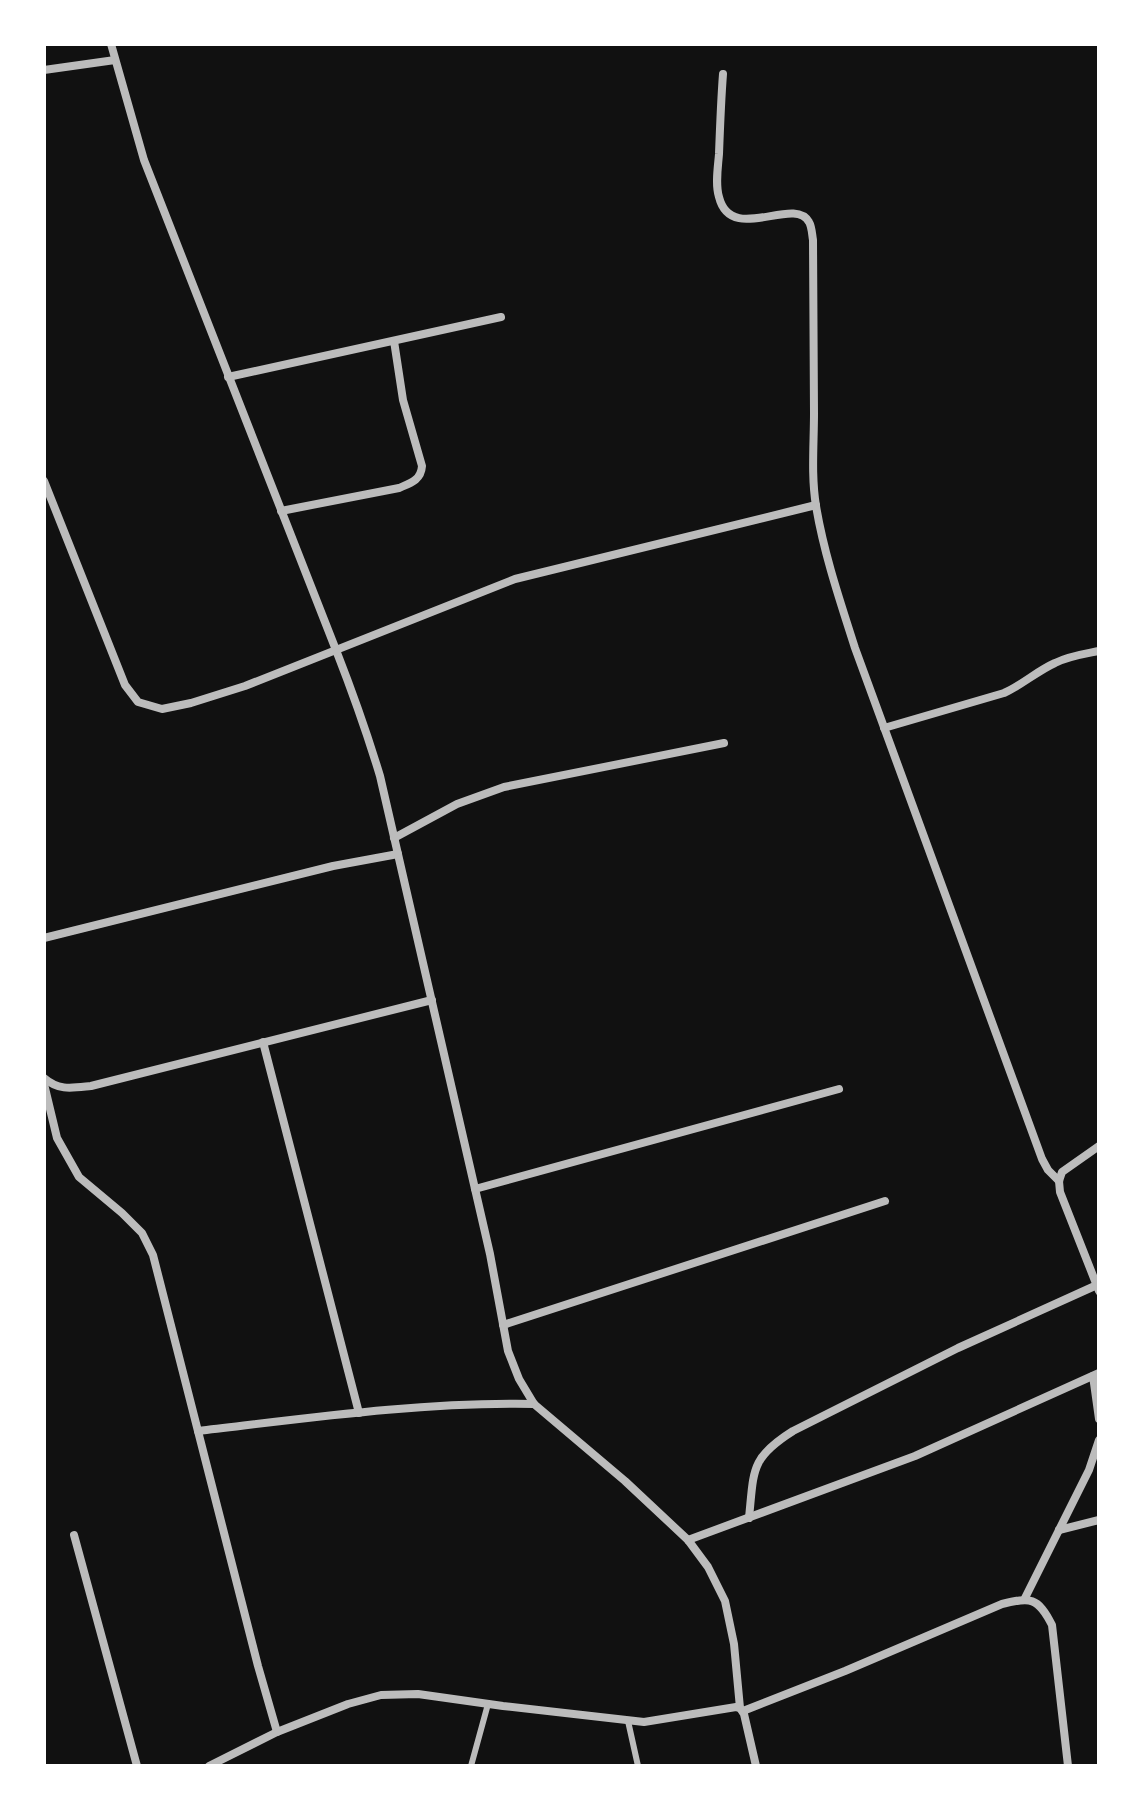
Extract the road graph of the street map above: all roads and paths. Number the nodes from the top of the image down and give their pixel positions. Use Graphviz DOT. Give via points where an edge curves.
graph roads {
  1 [pos="111,44"];
  2 [pos="115,60"];
  3 [pos="44,70"];
  4 [pos="723,74"];
  5 [pos="501,317"];
  6 [pos="394,341"];
  7 [pos="228,377"];
  8 [pos="44,481"];
  9 [pos="816,505"];
  10 [pos="281,511"];
  11 [pos="336,650"];
  12 [pos="1099,651"];
  13 [pos="884,728"];
  14 [pos="724,743"];
  15 [pos="394,838"];
  16 [pos="398,854"];
  17 [pos="44,938"];
  18 [pos="432,1000"];
  19 [pos="263,1042"];
  20 [pos="44,1085"];
  21 [pos="839,1089"];
  22 [pos="1099,1146"];
  23 [pos="1059,1181"];
  24 [pos="475,1189"];
  25 [pos="885,1201"];
  26 [pos="1098,1288"];
  27 [pos="503,1325"];
  28 [pos="1096,1375"];
  29 [pos="534,1404"];
  30 [pos="359,1413"];
  31 [pos="1099,1419"];
  32 [pos="198,1431"];
  33 [pos="1099,1440"];
  34 [pos="749,1518"];
  35 [pos="1099,1520"];
  36 [pos="1059,1530"];
  37 [pos="74,1535"];
  38 [pos="688,1540"];
  39 [pos="1025,1598"];
  40 [pos="488,1704"];
  41 [pos="742,1710"];
  42 [pos="628,1721"];
  43 [pos="277,1732"];
  44 [pos="137,1766"];
  45 [pos="209,1766"];
  46 [pos="471,1766"];
  47 [pos="638,1766"];
  48 [pos="756,1766"];
  49 [pos="1068,1766"];
  1 -- 2 [label="street"];
  2 -- 3 [label="street"];
  2 -- 7 [label="street" via="144,160"];
  4 -- 9 [label="street" via="718,180 725,209 732,217 787,214 804,216 810,223"];
  5 -- 6 [label="street"];
  6 -- 7 [label="street"];
  6 -- 10 [label="street" via="421,474 399,488"];
  7 -- 10 [label="street"];
  8 -- 11 [label="street" via="125,685 138,702 162,709 191,703"];
  9 -- 11 [label="street" via="515,579"];
  9 -- 13 [label="street" via="841,606"];
  10 -- 11 [label="street"];
  11 -- 15 [label="street" via="360,711"];
  12 -- 13 [label="street" via="1051,664 1004,693"];
  13 -- 23 [label="street" via="1042,1159"];
  14 -- 15 [label="street" via="504,787 457,804"];
  15 -- 16 [label="street"];
  16 -- 17 [label="street"];
  16 -- 18 [label="street"];
  18 -- 19 [label="street"];
  18 -- 24 [label="street"];
  19 -- 20 [label="street" via="91,1086"];
  19 -- 30 [label="street"];
  20 -- 32 [label="street" via="57,1138 79,1177 142,1233 153,1255"];
  21 -- 24 [label="street"];
  22 -- 23 [label="street" via="1062,1172"];
  23 -- 26 [label="street"];
  24 -- 27 [label="street"];
  25 -- 27 [label="street"];
  26 -- 34 [label="street" via="958,1348 775,1442 756,1463"];
  27 -- 29 [label="street" via="508,1351"];
  28 -- 31 [label="street"];
  28 -- 34 [label="street" via="915,1456"];
  29 -- 30 [label="street"];
  29 -- 38 [label="street"];
  30 -- 32 [label="street"];
  32 -- 43 [label="street"];
  33 -- 36 [label="street"];
  34 -- 38 [label="street"];
  35 -- 36 [label="street"];
  36 -- 39 [label="street"];
  37 -- 44 [label="street"];
  38 -- 41 [label="street" via="725,1601"];
  39 -- 41 [label="street"];
  39 -- 49 [label="street" via="1036,1602 1052,1625"];
  40 -- 42 [label="street"];
  40 -- 43 [label="street" via="418,1694 381,1695"];
  40 -- 46 [label="lane"];
  41 -- 42 [label="street"];
  41 -- 48 [label="street"];
  42 -- 47 [label="lane"];
  43 -- 45 [label="street"];
}
